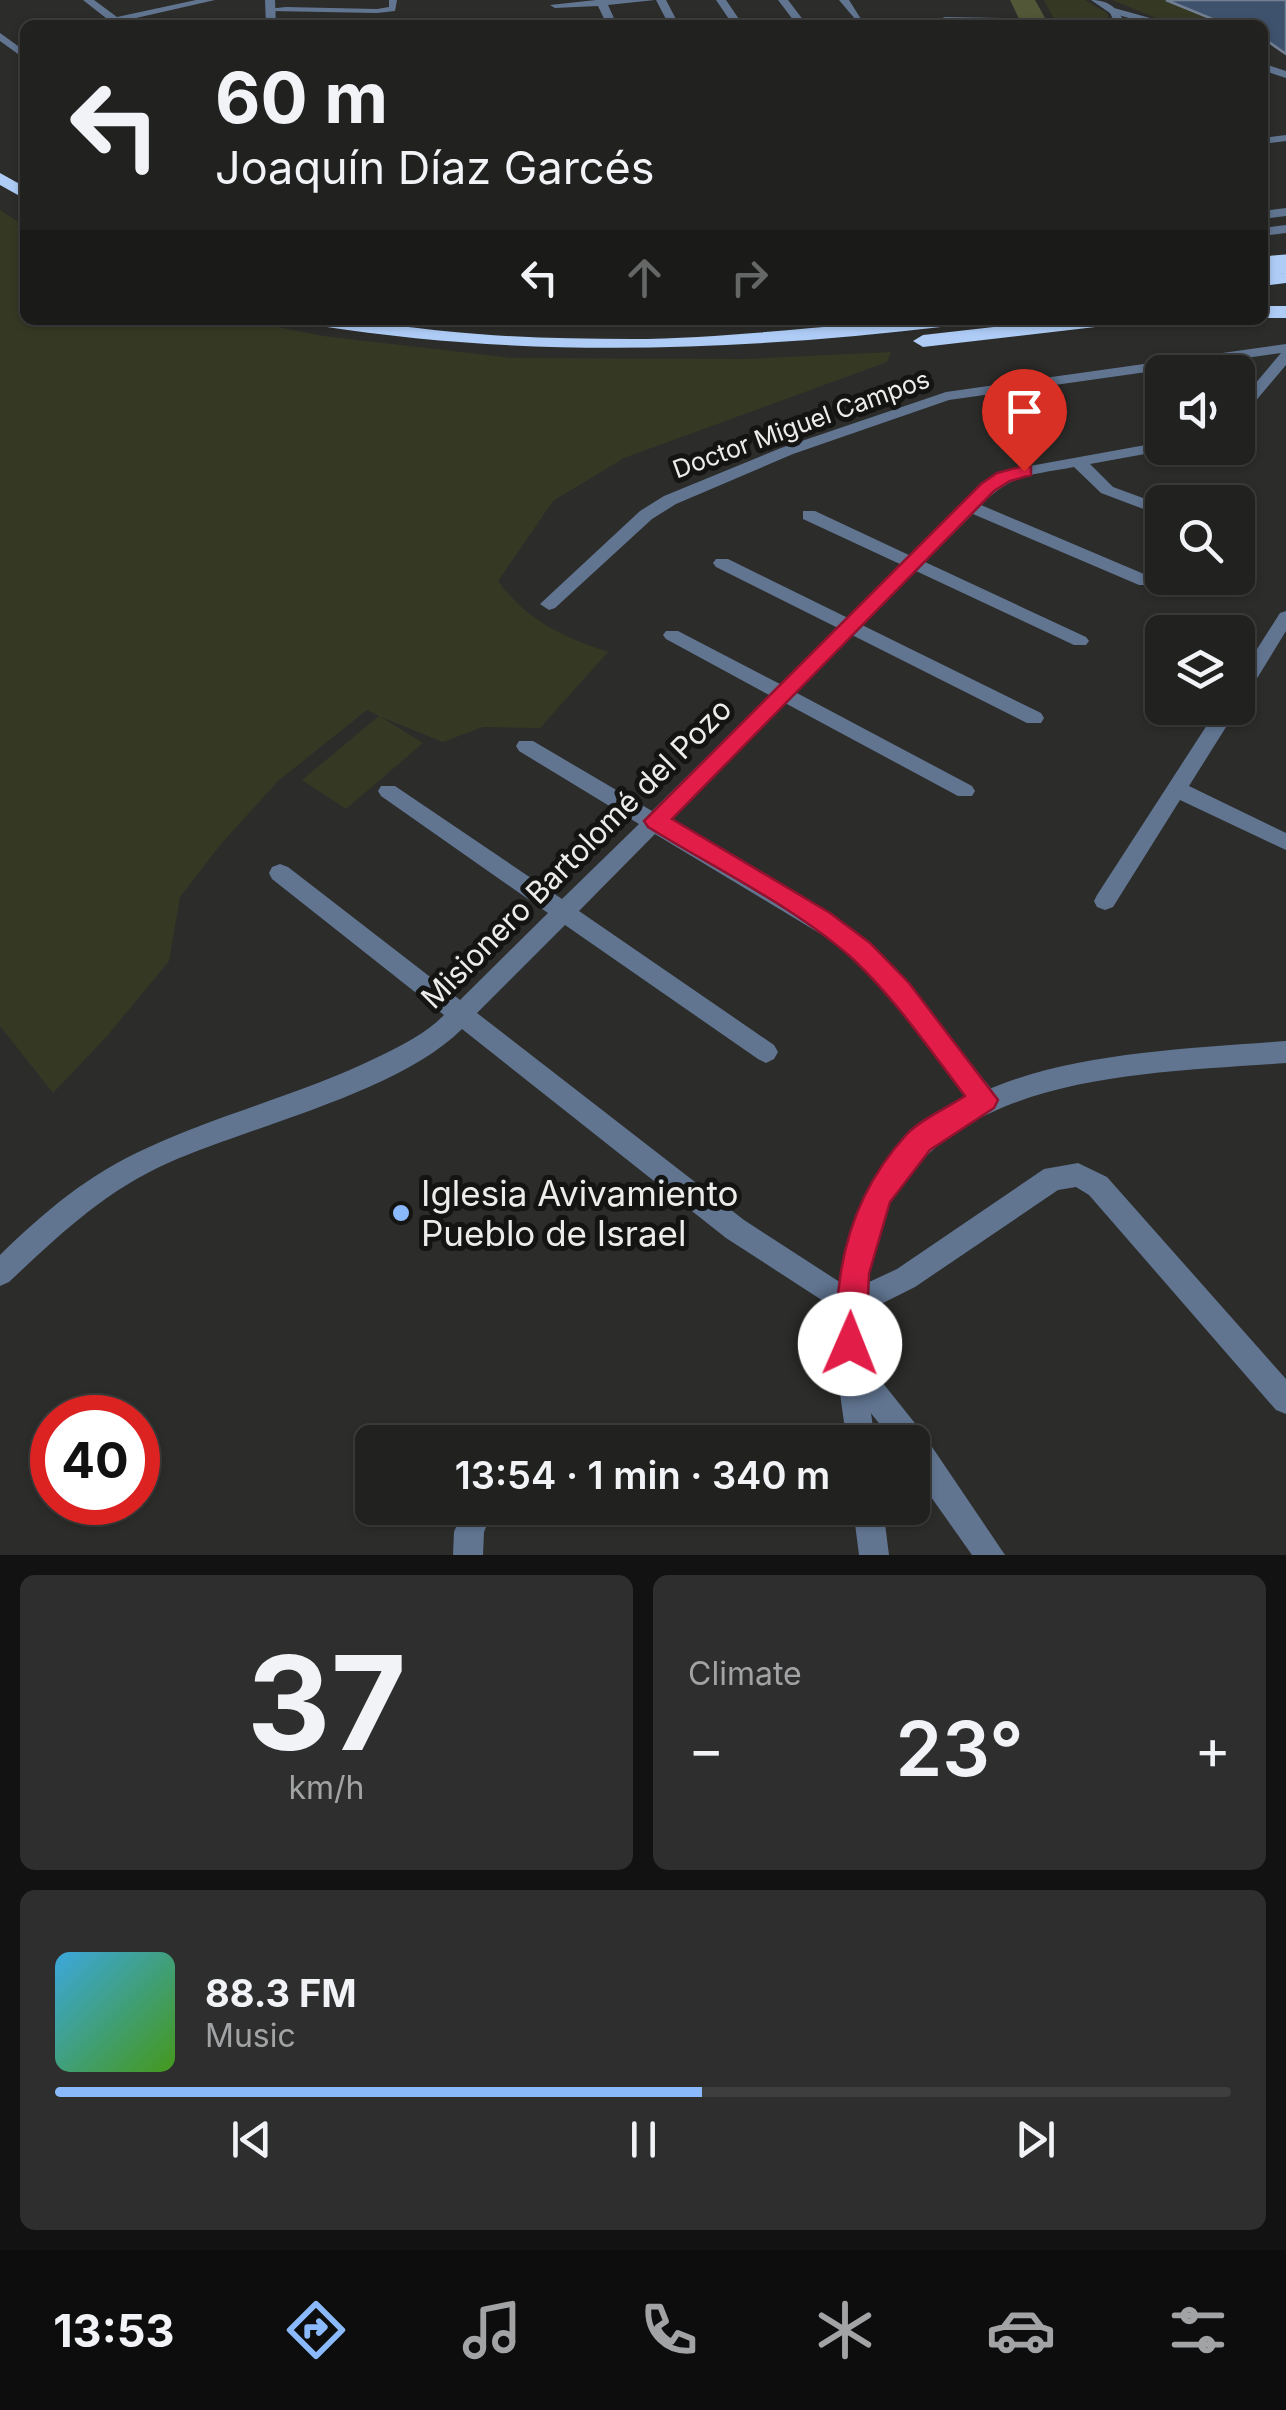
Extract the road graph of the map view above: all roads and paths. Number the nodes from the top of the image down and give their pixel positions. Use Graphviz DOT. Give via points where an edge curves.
graph roads {
  1 [pos="88,0"];
  2 [pos="210,0"];
  3 [pos="393,0"];
  4 [pos="650,0"];
  5 [pos="783,0"];
  6 [pos="844,0"];
  7 [pos="1096,0"];
  8 [pos="602,3"];
  9 [pos="270,5"];
  10 [pos="550,6"];
  11 [pos="308,7"];
  12 [pos="1114,11"];
  13 [pos="858,17"];
  14 [pos="1001,19"];
  15 [pos="115,20"];
  16 [pos="126,20"];
  17 [pos="309,20"];
  18 [pos="610,20"];
  19 [pos="798,20"];
  20 [pos="945,20"];
  21 [pos="1118,20"];
  22 [pos="1147,20"];
  23 [pos="0,36"];
  24 [pos="20,52"];
  25 [pos="356,325"];
  26 [pos="478,325"];
  27 [pos="748,325"];
  28 [pos="774,325"];
  29 [pos="902,325"];
  30 [pos="1061,325"];
  31 [pos="720,330"];
  32 [pos="622,347"];
  33 [pos="1286,352"];
  34 [pos="1255,391"];
  35 [pos="1145,449"];
  36 [pos="1078,462"];
  37 [pos="1145,505"];
  38 [pos="969,506"];
  39 [pos="809,514"];
  40 [pos="913,563"];
  41 [pos="722,564"];
  42 [pos="1145,581"];
  43 [pos="549,604"];
  44 [pos="1286,616"];
  45 [pos="850,626"];
  46 [pos="672,635"];
  47 [pos="1080,640"];
  48 [pos="1255,666"];
  49 [pos="783,694"];
  50 [pos="1034,718"];
  51 [pos="1217,725"];
  52 [pos="526,746"];
  53 [pos="1176,789"];
  54 [pos="965,791"];
  55 [pos="388,792"];
  56 [pos="656,821"];
  57 [pos="1286,842"];
  58 [pos="280,873"];
  59 [pos="1105,901"];
  60 [pos="564,912"];
  61 [pos="461,1016"];
  62 [pos="766,1052"];
  63 [pos="1286,1052"];
  64 [pos="984,1100"];
  65 [pos="0,1273"];
  66 [pos="851,1304"];
  67 [pos="852,1367"];
  68 [pos="1286,1400"];
  69 [pos="859,1425"];
  70 [pos="898,1425"];
  71 [pos="930,1469"];
  72 [pos="472,1525"];
  73 [pos="870,1525"];
  74 [pos="468,1555"];
  75 [pos="874,1555"];
  76 [pos="990,1555"];
  1 -- 15 [label="street"];
  2 -- 16 [label="street"];
  3 -- 11 [label="lane" via="392,9 372,12"];
  4 -- 8 [label="street"];
  5 -- 19 [label="street"];
  6 -- 13 [label="street"];
  7 -- 12 [label="street"];
  8 -- 10 [label="street"];
  8 -- 18 [label="street"];
  9 -- 11 [label="lane"];
  11 -- 17 [label="lane"];
  12 -- 21 [label="street"];
  12 -- 22 [label="street"];
  14 -- 20 [label="street"];
  23 -- 24 [label="street"];
  25 -- 32 [label="highway" via="471,341"];
  26 -- 31 [label="highway" via="584,333"];
  27 -- 31 [label="highway"];
  28 -- 31 [label="highway"];
  29 -- 32 [label="highway"];
  30 -- 32 [label="highway" via="904,343 730,351"];
  33 -- 34 [label="street"];
  33 -- 43 [label="street, Doctor Miguel Campos" via="976,390 912,406 670,500"];
  35 -- 36 [label="street, Misionero Bartolomé del Pozo"];
  36 -- 37 [label="street" via="1107,490"];
  36 -- 38 [label="street, Misionero Bartolomé del Pozo" via="1004,477"];
  38 -- 40 [label="street, Misionero Bartolomé del Pozo"];
  38 -- 42 [label="street"];
  39 -- 40 [label="street"];
  40 -- 45 [label="street, Misionero Bartolomé del Pozo"];
  40 -- 47 [label="street"];
  41 -- 45 [label="street"];
  44 -- 48 [label="street"];
  45 -- 49 [label="street, Misionero Bartolomé del Pozo"];
  45 -- 50 [label="street"];
  46 -- 49 [label="street"];
  49 -- 54 [label="street"];
  49 -- 56 [label="street, Misionero Bartolomé del Pozo"];
  51 -- 53 [label="street"];
  52 -- 56 [label="street"];
  53 -- 57 [label="street"];
  53 -- 59 [label="street"];
  55 -- 60 [label="street"];
  56 -- 60 [label="street, Misionero Bartolomé del Pozo"];
  56 -- 64 [label="street" via="861,951"];
  58 -- 61 [label="street"];
  60 -- 61 [label="street, Misionero Bartolomé del Pozo"];
  60 -- 62 [label="street"];
  61 -- 65 [label="street, Misionero Bartolomé del Pozo" via="377,1070 119,1174 66,1210"];
  61 -- 66 [label="street" via="735,1229"];
  63 -- 64 [label="street" via="1084,1073"];
  64 -- 66 [label="street" via="920,1140 880,1192 859,1245"];
  66 -- 67 [label="street"];
  66 -- 68 [label="street" via="906,1278 1053,1178 1078,1175 1098,1186"];
  67 -- 69 [label="street"];
  67 -- 70 [label="street"];
  71 -- 76 [label="street"];
  72 -- 74 [label="street"];
  73 -- 75 [label="street"];
}
